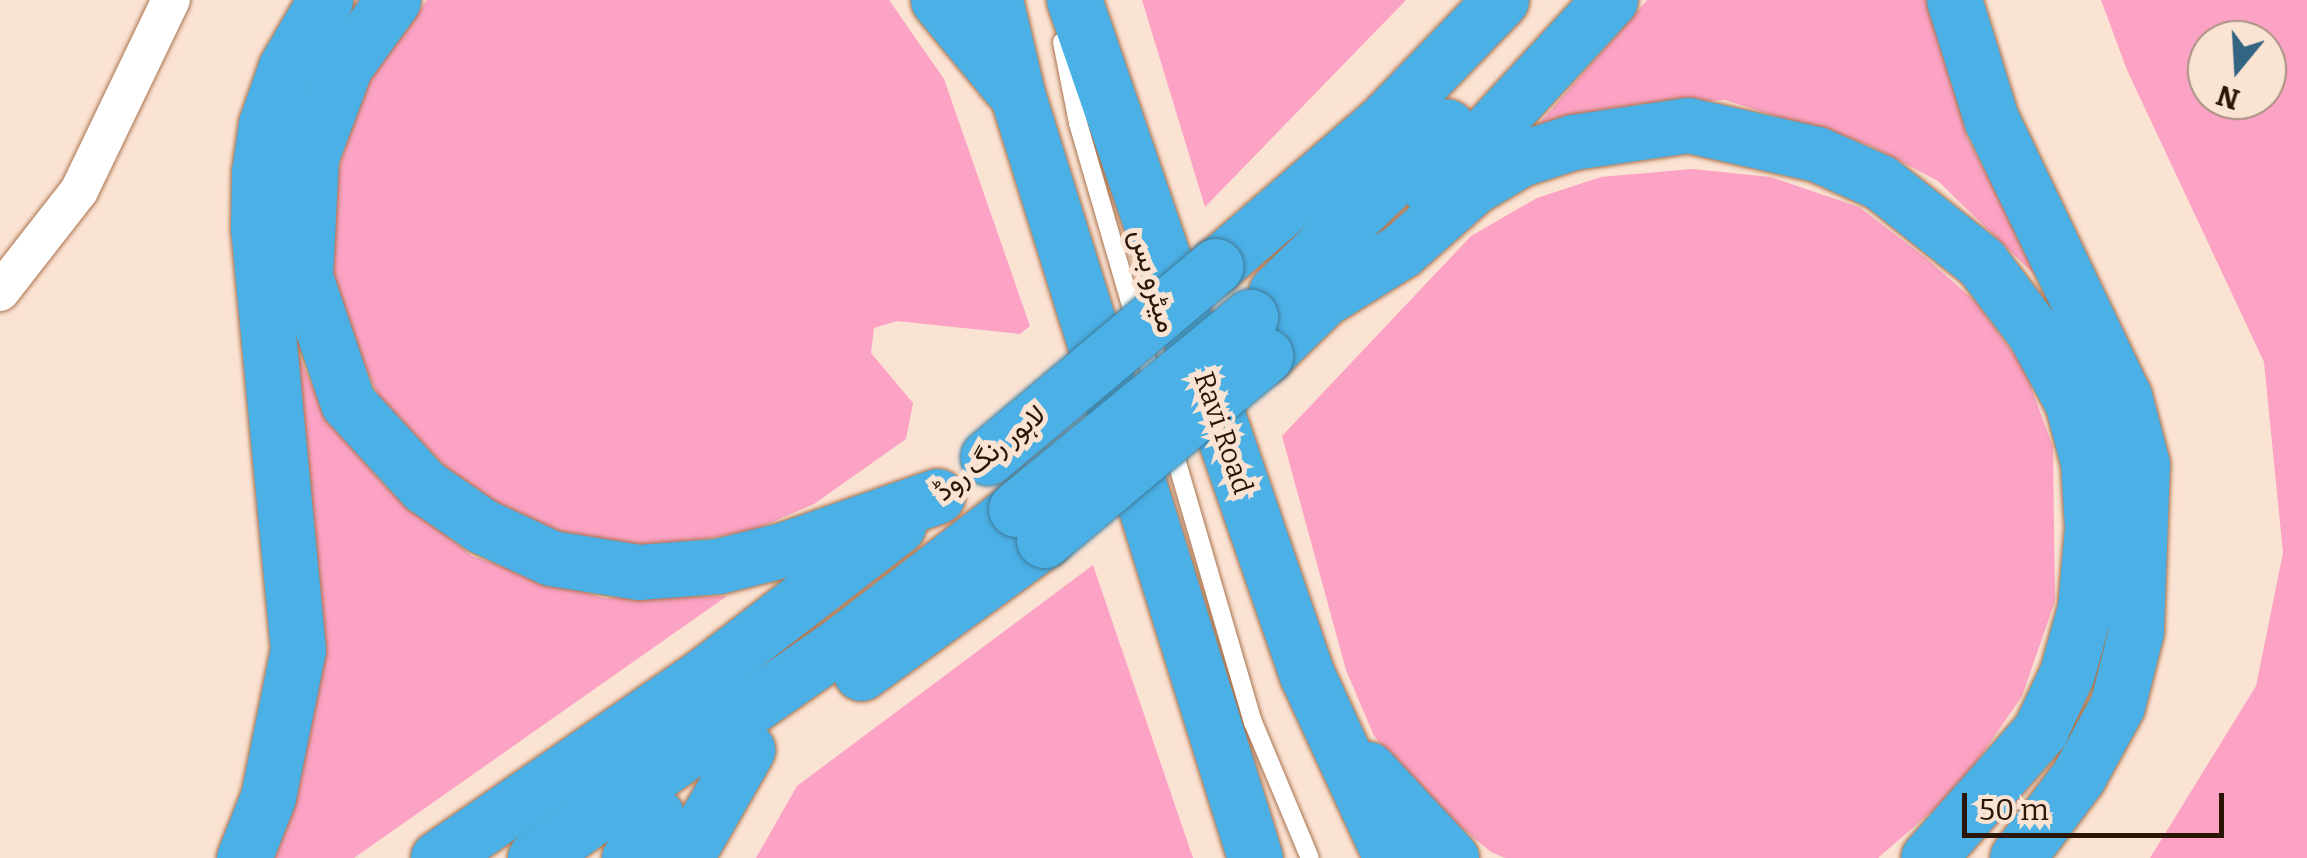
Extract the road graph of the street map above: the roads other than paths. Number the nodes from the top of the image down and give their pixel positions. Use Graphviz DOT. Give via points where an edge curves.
graph roads {
  1 [pos="171,0"];
  2 [pos="325,0"];
  3 [pos="393,0"];
  4 [pos="938,0"];
  5 [pos="995,0"];
  6 [pos="1054,0"];
  7 [pos="1074,0"];
  8 [pos="1502,0"];
  9 [pos="1566,0"];
  10 [pos="1610,0"];
  11 [pos="1954,0"];
  12 [pos="1018,97"];
  13 [pos="0,292"];
  14 [pos="1322,300"];
  15 [pos="1258,336"];
  16 [pos="936,496"];
  17 [pos="1030,525"];
  18 [pos="1306,674"];
  19 [pos="657,844"];
  20 [pos="244,858"];
  21 [pos="438,858"];
  22 [pos="535,858"];
  23 [pos="591,858"];
  24 [pos="1255,858"];
  25 [pos="1310,858"];
  26 [pos="1391,858"];
  27 [pos="1451,858"];
  28 [pos="1928,858"];
  29 [pos="2017,858"];
  1 -- 13 [label="street" via="79,191"];
  2 -- 20 [label="highway" via="286,67 266,124 259,172 258,229 298,650 268,797"];
  3 -- 16 [label="highway" via="345,66 316,142 305,215 305,277 348,403 424,486 482,526 551,558 638,572 718,566 786,549"];
  4 -- 12 [label="highway"];
  5 -- 12 [label="highway"];
  6 -- 25 [label="lane, میٹرو بس" via="1078,123 1253,722"];
  7 -- 18 [label="highway, Ravi Road"];
  8 -- 16 [label="highway, لاہور رنگ روڈ, bridge" via="1386,120"];
  9 -- 15 [label="highway"];
  10 -- 14 [label="highway"];
  11 -- 29 [label="highway" via="1966,56 2124,396 2142,464 2145,532 2136,631 2117,706 2078,777"];
  12 -- 24 [label="highway"];
  14 -- 15 [label="highway"];
  14 -- 28 [label="highway" via="1401,251 1473,187 1520,159 1573,142 1688,125 1816,154 1880,182 1968,250 2034,332 2072,402 2088,462 2092,528 2085,608 2040,731"];
  15 -- 17 [label="highway, bridge"];
  16 -- 21 [label="highway, لاہور رنگ روڈ" via="703,676"];
  17 -- 19 [label="highway" via="747,750"];
  17 -- 22 [label="highway" via="842,643"];
  18 -- 26 [label="highway, Ravi Road"];
  18 -- 27 [label="highway" via="1350,747"];
  19 -- 23 [label="highway"];
}
